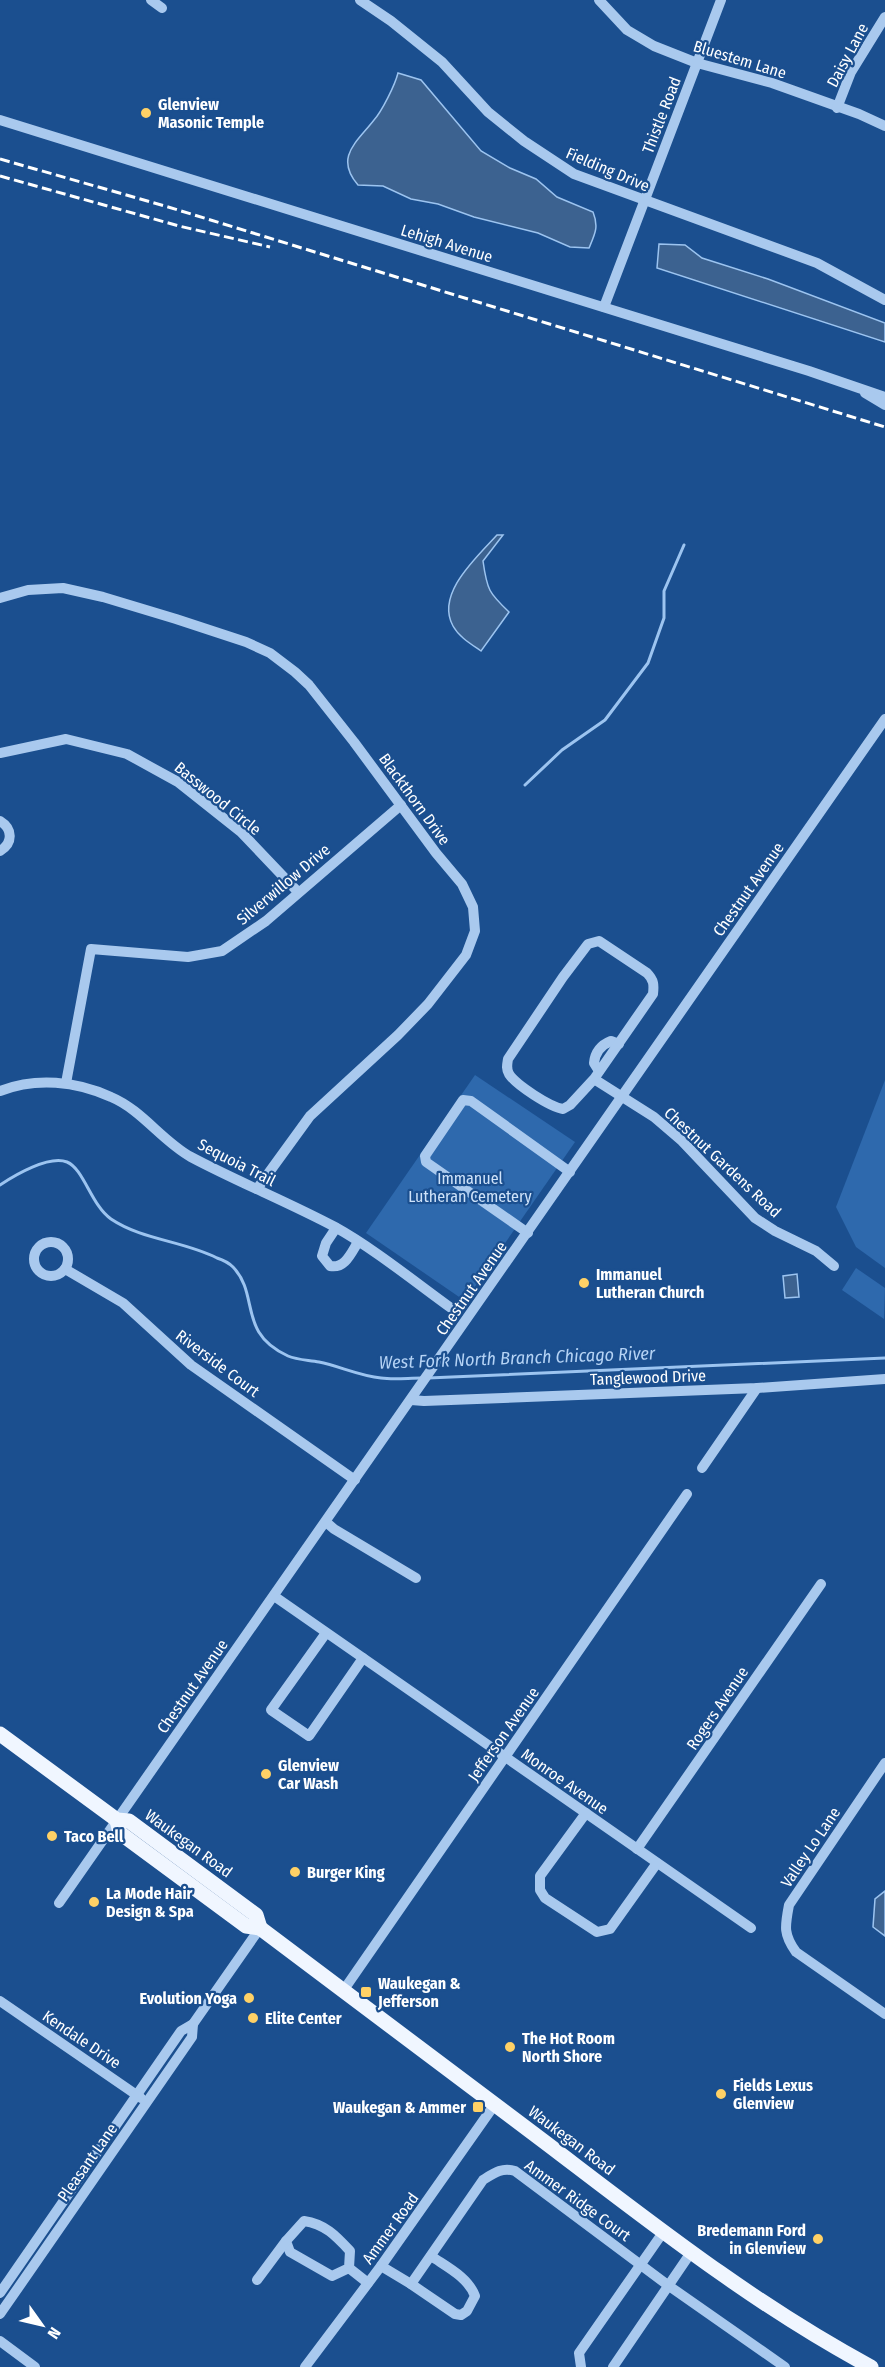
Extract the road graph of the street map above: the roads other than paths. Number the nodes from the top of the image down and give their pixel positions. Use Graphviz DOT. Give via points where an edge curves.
graph roads {
  1 [pos="151,0"];
  2 [pos="360,0"];
  3 [pos="599,0"];
  4 [pos="720,0"];
  5 [pos="162,8"];
  6 [pos="885,17"];
  7 [pos="697,63"];
  8 [pos="837,108"];
  9 [pos="0,120"];
  10 [pos="885,126"];
  11 [pos="645,201"];
  12 [pos="885,300"];
  13 [pos="604,307"];
  14 [pos="858,388"];
  15 [pos="885,397"];
  16 [pos="885,405"];
  17 [pos="0,598"];
  18 [pos="885,719"];
  19 [pos="0,753"];
  20 [pos="401,805"];
  21 [pos="0,821"];
  22 [pos="0,851"];
  23 [pos="298,892"];
  24 [pos="597,1075"];
  25 [pos="66,1083"];
  26 [pos="0,1091"];
  27 [pos="623,1096"];
  28 [pos="570,1172"];
  29 [pos="257,1189"];
  30 [pos="336,1228"];
  31 [pos="528,1233"];
  32 [pos="358,1242"];
  33 [pos="834,1266"];
  34 [pos="65,1269"];
  35 [pos="451,1308"];
  36 [pos="885,1379"];
  37 [pos="757,1388"];
  38 [pos="411,1400"];
  39 [pos="702,1468"];
  40 [pos="355,1480"];
  41 [pos="687,1494"];
  42 [pos="326,1522"];
  43 [pos="416,1578"];
  44 [pos="821,1584"];
  45 [pos="274,1596"];
  46 [pos="326,1633"];
  47 [pos="363,1658"];
  48 [pos="0,1734"];
  49 [pos="505,1757"];
  50 [pos="885,1763"];
  51 [pos="586,1813"];
  52 [pos="117,1820"];
  53 [pos="637,1849"];
  54 [pos="657,1863"];
  55 [pos="59,1904"];
  56 [pos="260,1928"];
  57 [pos="751,1928"];
  58 [pos="344,1991"];
  59 [pos="0,2001"];
  60 [pos="885,2014"];
  61 [pos="193,2024"];
  62 [pos="137,2095"];
  63 [pos="147,2102"];
  64 [pos="495,2104"];
  65 [pos="664,2230"];
  66 [pos="286,2241"];
  67 [pos="692,2251"];
  68 [pos="432,2256"];
  69 [pos="640,2264"];
  70 [pos="381,2266"];
  71 [pos="349,2268"];
  72 [pos="257,2280"];
  73 [pos="368,2283"];
  74 [pos="411,2284"];
  75 [pos="669,2286"];
  76 [pos="3,2296"];
  77 [pos="0,2314"];
  78 [pos="0,2341"];
  79 [pos="35,2367"];
  80 [pos="305,2367"];
  81 [pos="580,2367"];
  82 [pos="613,2367"];
  83 [pos="785,2367"];
  84 [pos="871,2367"];
  1 -- 5 [label="street"];
  2 -- 11 [label="street, Fielding Drive" via="442,62 488,112 547,158 573,174"];
  3 -- 7 [label="street, Bluestem Lane" via="627,30"];
  4 -- 7 [label="street, Thistle Road"];
  6 -- 8 [label="street, Daisy Lane" via="851,72"];
  7 -- 8 [label="street, Bluestem Lane" via="772,83"];
  7 -- 11 [label="street, Thistle Road"];
  8 -- 10 [label="street, Bluestem Lane"];
  9 -- 13 [label="street, Lehigh Avenue"];
  11 -- 12 [label="street, Fielding Drive" via="817,263"];
  11 -- 13 [label="street, Thistle Road"];
  13 -- 14 [label="street, Lehigh Avenue"];
  14 -- 15 [label="street, Lehigh Avenue"];
  14 -- 16 [label="street"];
  17 -- 20 [label="street, Blackthorn Drive" via="28,590 63,588 176,619 270,653 309,685"];
  18 -- 27 [label="street, Chestnut Avenue"];
  19 -- 23 [label="street, Basswood Circle" via="66,739 127,754 178,782 241,832"];
  20 -- 23 [label="street, Silverwillow Drive"];
  20 -- 29 [label="street, Blackthorn Drive" via="462,884 473,907 475,931 466,955 428,1005 310,1116"];
  21 -- 22 [label="street" via="7,825 11,835"];
  23 -- 25 [label="street, Silverwillow Drive" via="266,921 222,951 188,957 91,949"];
  24 -- 24 [label="street" via="654,994 654,985 647,973 603,943 591,942 563,977 507,1066 510,1076 554,1107 563,1109"];
  24 -- 27 [label="street, Chestnut Gardens Road"];
  25 -- 26 [label="street, Sequoia Trail" via="19,1085"];
  25 -- 29 [label="street, Sequoia Trail" via="112,1097 189,1156"];
  27 -- 28 [label="street, Chestnut Avenue"];
  27 -- 33 [label="street, Chestnut Gardens Road" via="682,1141 755,1218 816,1251"];
  28 -- 31 [label="street, Chestnut Avenue"];
  28 -- 31 [label="street" via="471,1101 463,1100 425,1156 426,1162"];
  29 -- 30 [label="street, Sequoia Trail"];
  30 -- 32 [label="street, Sequoia Trail"];
  30 -- 32 [label="street" via="322,1256 330,1266 344,1263"];
  31 -- 38 [label="street, Chestnut Avenue"];
  32 -- 35 [label="street, Sequoia Trail"];
  34 -- 40 [label="street, Riverside Court" via="123,1304 191,1365"];
  36 -- 37 [label="street, Tanglewood Drive"];
  37 -- 38 [label="street, Tanglewood Drive"];
  37 -- 39 [label="street"];
  38 -- 40 [label="street, Chestnut Avenue"];
  40 -- 42 [label="street, Chestnut Avenue"];
  41 -- 49 [label="street, Jefferson Avenue"];
  42 -- 43 [label="street"];
  42 -- 45 [label="street, Chestnut Avenue"];
  44 -- 53 [label="street, Rogers Avenue"];
  45 -- 46 [label="street, Monroe Avenue"];
  45 -- 52 [label="street, Chestnut Avenue"];
  46 -- 47 [label="street, Monroe Avenue"];
  46 -- 47 [label="street" via="271,1710 309,1736"];
  47 -- 49 [label="street, Monroe Avenue"];
  48 -- 52 [label="main road, Waukegan Road"];
  49 -- 51 [label="street, Monroe Avenue"];
  49 -- 58 [label="street, Jefferson Avenue"];
  50 -- 60 [label="street, Valley Lo Lane" via="789,1905 785,1926 788,1941 796,1952"];
  51 -- 53 [label="street, Monroe Avenue"];
  51 -- 54 [label="street" via="540,1876 540,1890 545,1898 597,1932 605,1931 616,1922"];
  52 -- 55 [label="street, Chestnut Avenue"];
  52 -- 56 [label="main road, Waukegan Road" via="120,1833 141,1849 246,1926"];
  53 -- 54 [label="street, Monroe Avenue"];
  54 -- 57 [label="street, Monroe Avenue"];
  56 -- 58 [label="main road, Waukegan Road"];
  56 -- 61 [label="street, Pleasant Lane"];
  58 -- 64 [label="main road, Waukegan Road"];
  59 -- 62 [label="street, Kendale Drive"];
  61 -- 62 [label="street, Pleasant Lane" via="181,2031"];
  61 -- 63 [label="street, Pleasant Lane" via="192,2037"];
  62 -- 63 [label="street, Kendale Drive"];
  62 -- 76 [label="street, Pleasant Lane"];
  63 -- 76 [label="street, Pleasant Lane"];
  64 -- 65 [label="main road, Waukegan Road"];
  64 -- 70 [label="street, Ammer Road"];
  65 -- 67 [label="main road, Waukegan Road"];
  65 -- 69 [label="street, Ammer Ridge Court"];
  66 -- 71 [label="street" via="290,2252 332,2277"];
  66 -- 71 [label="street" via="304,2221 318,2223 350,2251"];
  66 -- 72 [label="street"];
  67 -- 75 [label="street"];
  67 -- 84 [label="main road, Waukegan Road" via="760,2299"];
  68 -- 69 [label="street, Ammer Ridge Court" via="483,2180 506,2169 515,2171"];
  68 -- 74 [label="street, Ammer Ridge Court"];
  68 -- 74 [label="street" via="473,2289 475,2296 467,2311 455,2314"];
  69 -- 75 [label="street, Ammer Ridge Court"];
  69 -- 81 [label="street, Ammer Ridge Court" via="579,2353"];
  70 -- 73 [label="street, Ammer Road"];
  70 -- 74 [label="street"];
  71 -- 73 [label="street"];
  73 -- 80 [label="street, Ammer Road"];
  75 -- 82 [label="street"];
  75 -- 83 [label="street, Ammer Ridge Court"];
  76 -- 77 [label="street, Pleasant Lane"];
  78 -- 79 [label="street"];
}
